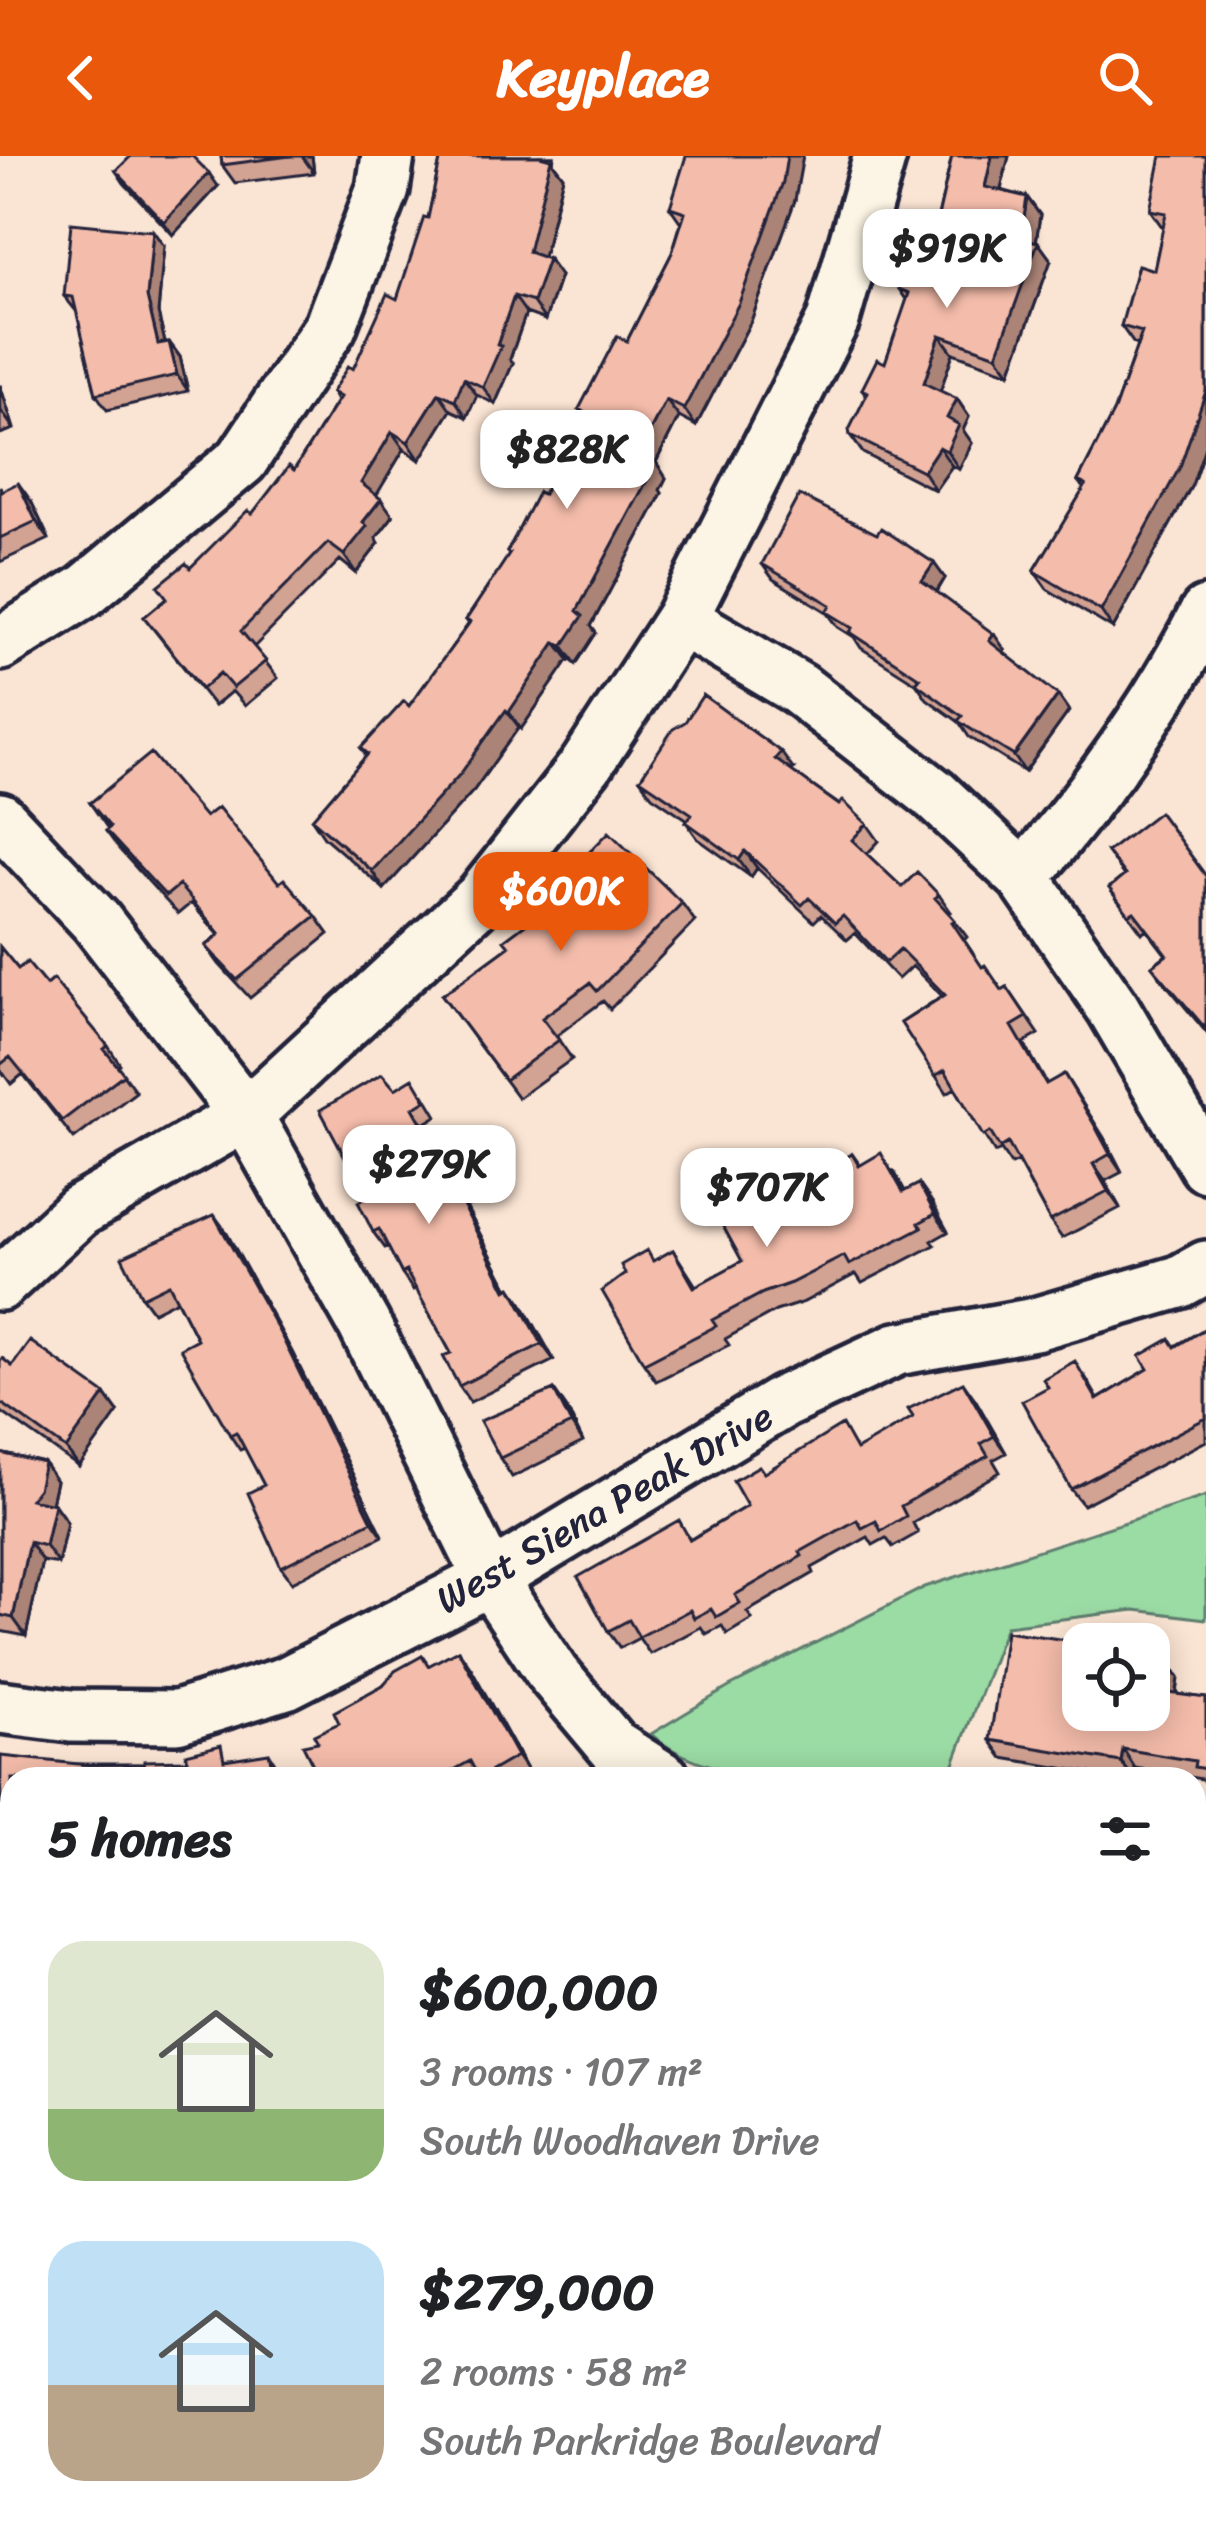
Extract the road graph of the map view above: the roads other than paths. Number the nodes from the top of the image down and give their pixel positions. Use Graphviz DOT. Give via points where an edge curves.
graph roads {
  1 [pos="388,156"];
  2 [pos="880,156"];
  3 [pos="1206,613"];
  4 [pos="681,620"];
  5 [pos="0,644"];
  6 [pos="0,819"];
  7 [pos="1023,877"];
  8 [pos="246,1115"];
  9 [pos="1206,1166"];
  10 [pos="1206,1267"];
  11 [pos="0,1284"];
  12 [pos="490,1580"];
  13 [pos="0,1707"];
  14 [pos="645,1767"];
  1 -- 5 [label="street" via="330,327 242,460 86,591"];
  2 -- 4 [label="street" via="832,320"];
  3 -- 7 [label="street" via="1090,800"];
  4 -- 7 [label="street" via="799,689 934,794"];
  4 -- 8 [label="street" via="586,765 482,897"];
  6 -- 8 [label="street" via="96,921"];
  7 -- 9 [label="street"];
  8 -- 11 [label="street" via="80,1211"];
  8 -- 12 [label="street" via="364,1324"];
  10 -- 12 [label="street, West Siena Peak Drive" via="1035,1324 896,1349 783,1402"];
  12 -- 13 [label="street, West Siena Peak Drive" via="286,1683 177,1717"];
  12 -- 14 [label="street" via="553,1674 614,1747"];
}
